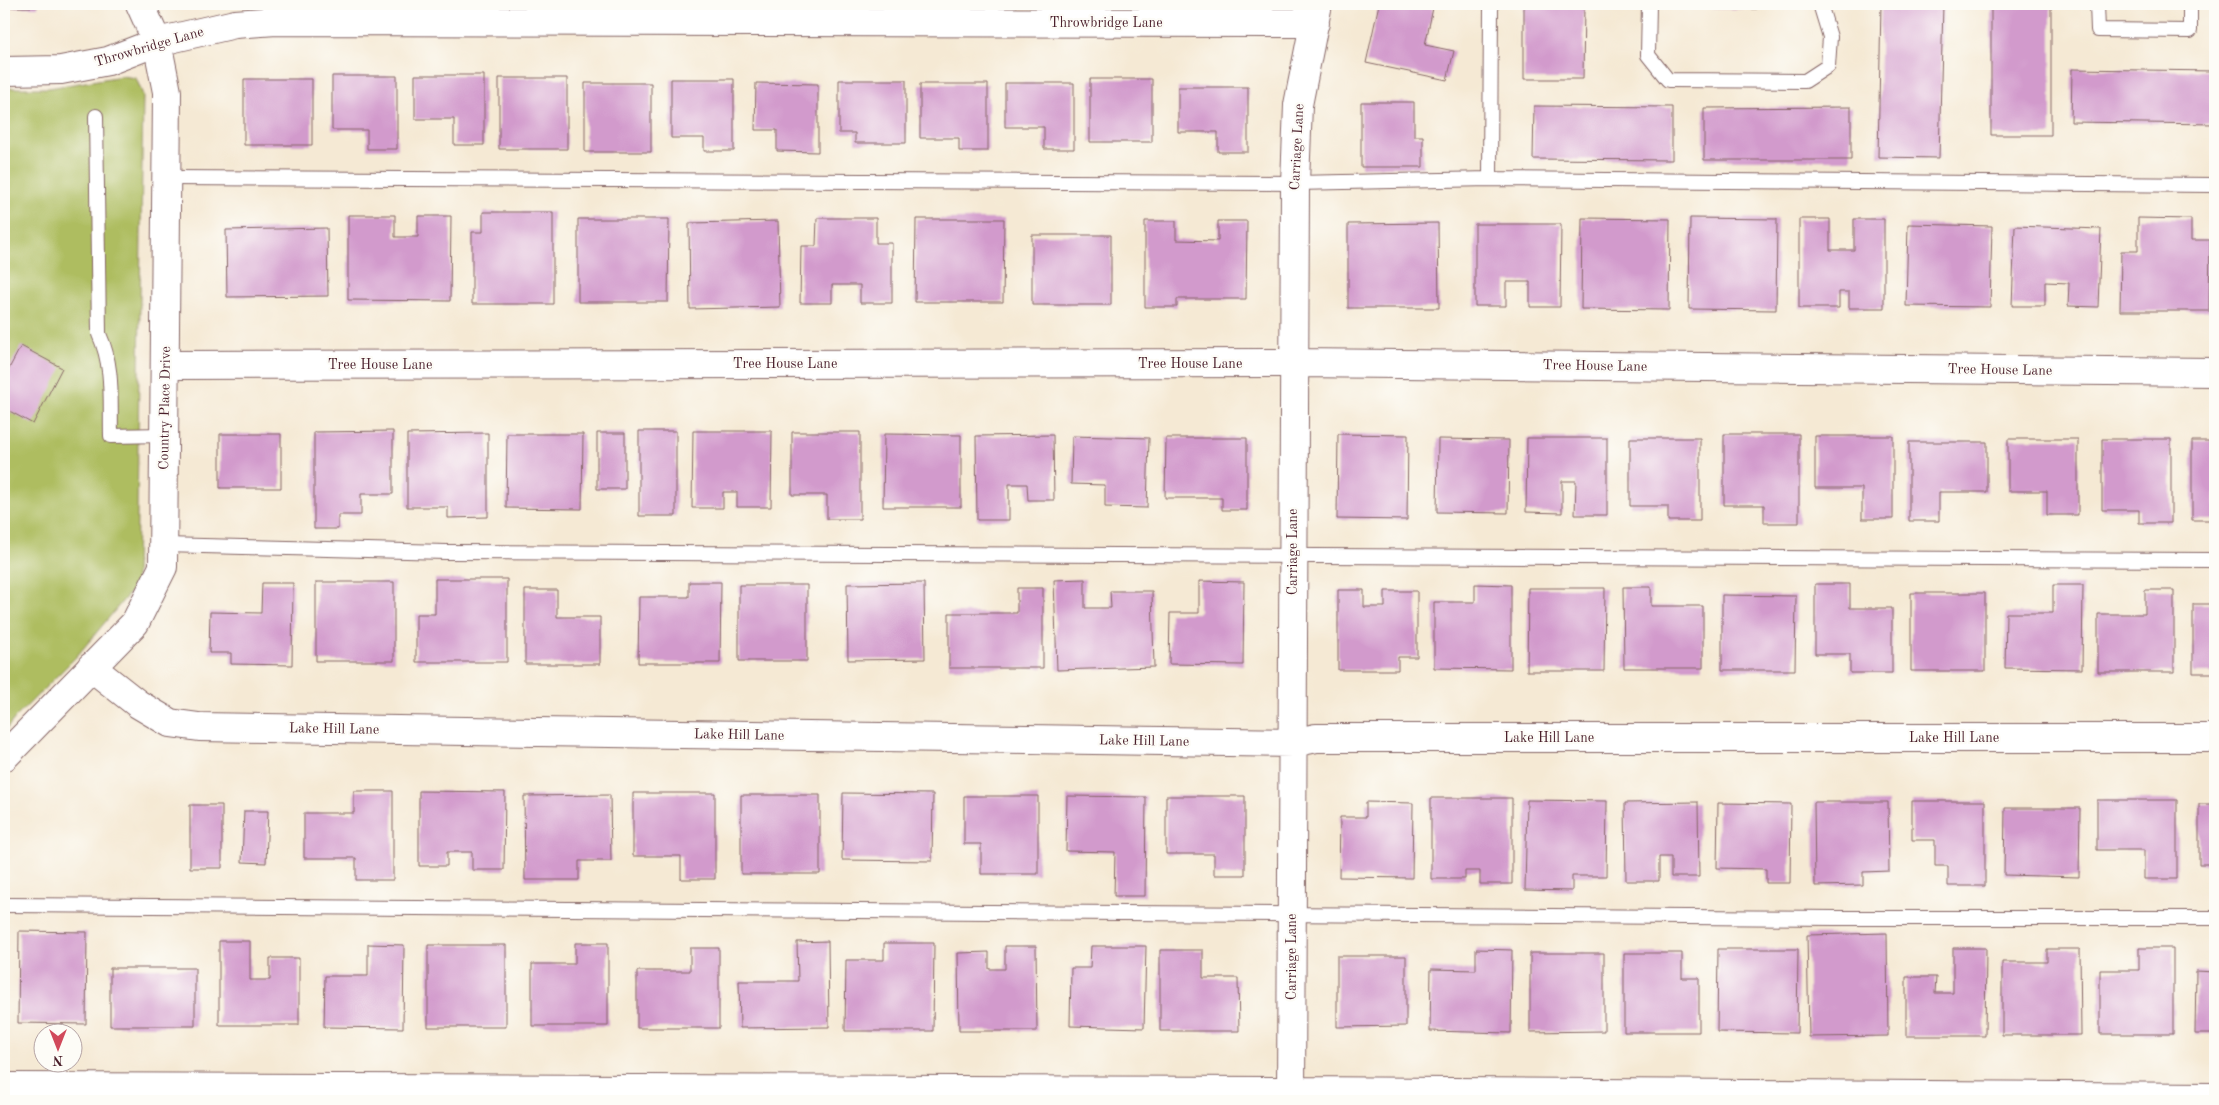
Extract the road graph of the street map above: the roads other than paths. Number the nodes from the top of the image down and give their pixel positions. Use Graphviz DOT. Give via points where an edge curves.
graph roads {
  1 [pos="140,4"];
  2 [pos="1491,4"];
  3 [pos="1649,4"];
  4 [pos="1820,4"];
  5 [pos="2097,4"];
  6 [pos="2190,4"];
  7 [pos="1316,13"];
  8 [pos="157,42"];
  9 [pos="4,71"];
  10 [pos="96,116"];
  11 [pos="167,178"];
  12 [pos="1490,179"];
  13 [pos="1295,183"];
  14 [pos="2215,186"];
  15 [pos="1294,363"];
  16 [pos="166,366"];
  17 [pos="2215,372"];
  18 [pos="164,435"];
  19 [pos="164,545"];
  20 [pos="1294,554"];
  21 [pos="2215,560"];
  22 [pos="91,667"];
  23 [pos="2215,738"];
  24 [pos="1293,743"];
  25 [pos="4,757"];
  26 [pos="4,905"];
  27 [pos="1292,914"];
  28 [pos="2215,918"];
  29 [pos="4,1087"];
  30 [pos="1291,1096"];
  31 [pos="2215,1097"];
  1 -- 8 [label="street, Country Place Drive"];
  2 -- 12 [label="lane"];
  3 -- 4 [label="lane" via="1648,55 1668,80 1795,81 1805,81 1828,66 1830,37"];
  5 -- 6 [label="lane" via="2098,30 2190,31"];
  7 -- 8 [label="street, Throwbridge Lane" via="276,21 235,24"];
  7 -- 13 [label="street, Carriage Lane" via="1298,105"];
  8 -- 9 [label="street, Throwbridge Lane" via="108,61 61,70"];
  8 -- 11 [label="street, Country Place Drive" via="167,92"];
  10 -- 18 [label="lane" via="99,334 109,362 112,384 111,436"];
  11 -- 13 [label="lane"];
  11 -- 16 [label="street, Country Place Drive"];
  12 -- 13 [label="lane"];
  12 -- 14 [label="lane"];
  13 -- 15 [label="street, Carriage Lane"];
  15 -- 16 [label="street, Tree House Lane"];
  15 -- 17 [label="street, Tree House Lane"];
  15 -- 20 [label="street, Carriage Lane"];
  16 -- 18 [label="street, Country Place Drive"];
  18 -- 19 [label="street, Country Place Drive"];
  19 -- 20 [label="lane" via="456,552"];
  19 -- 22 [label="street, Country Place Drive" via="163,567 135,622"];
  20 -- 21 [label="lane"];
  20 -- 24 [label="street, Carriage Lane"];
  22 -- 24 [label="street, Lake Hill Lane" via="138,704 170,723 199,727"];
  22 -- 25 [label="street, Country Place Drive"];
  23 -- 24 [label="street, Lake Hill Lane" via="1316,738"];
  24 -- 27 [label="street, Carriage Lane"];
  26 -- 27 [label="lane"];
  27 -- 28 [label="lane"];
  27 -- 30 [label="street, Carriage Lane"];
  29 -- 30 [label="street"];
  30 -- 31 [label="street"];
}
